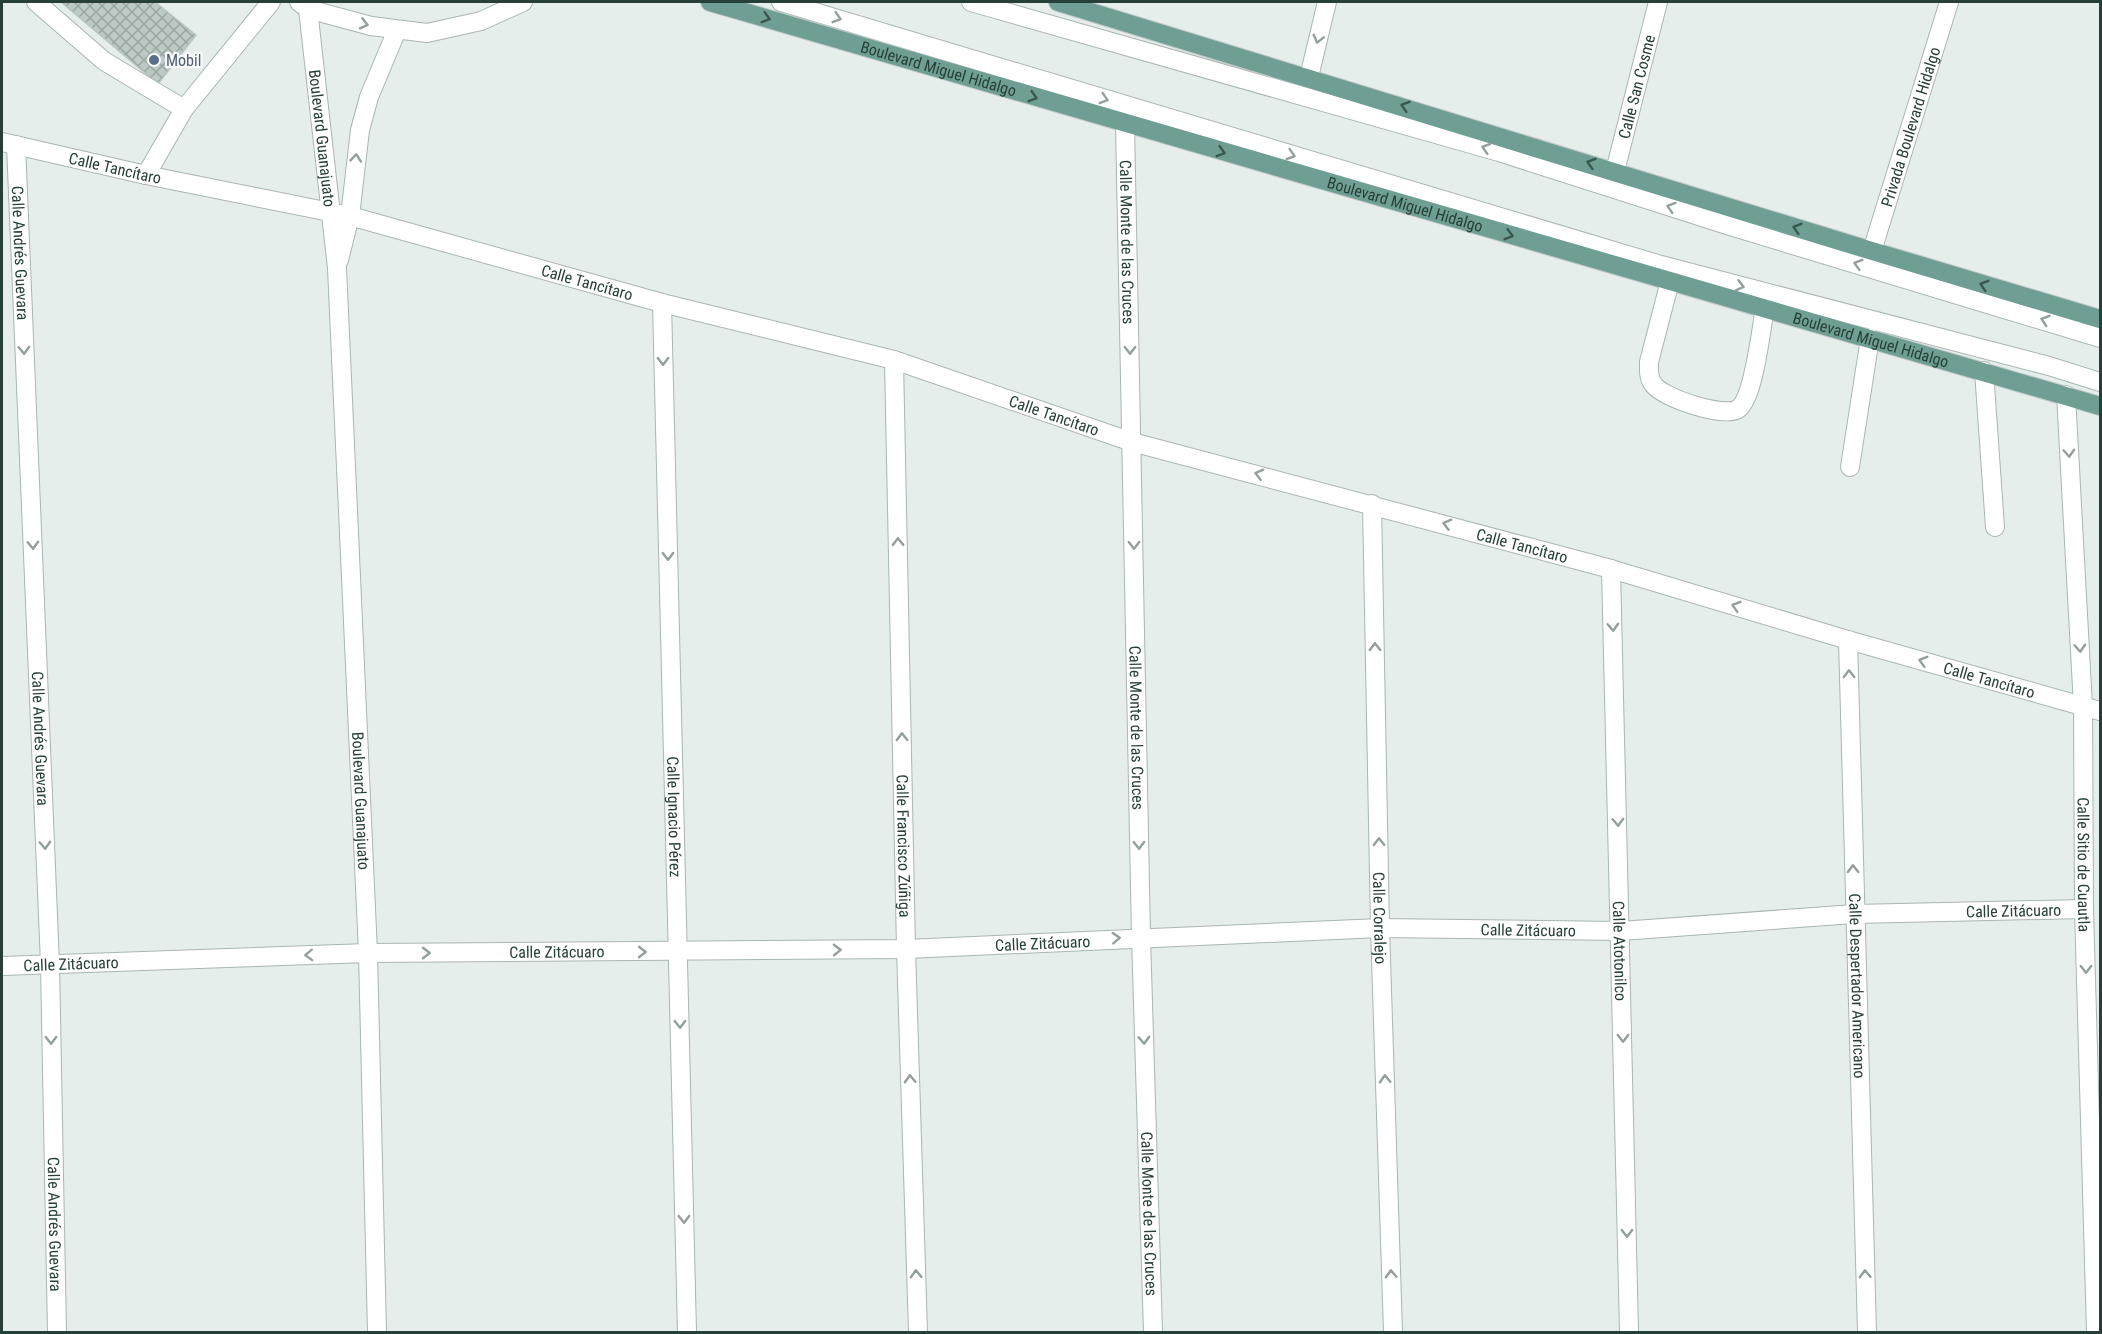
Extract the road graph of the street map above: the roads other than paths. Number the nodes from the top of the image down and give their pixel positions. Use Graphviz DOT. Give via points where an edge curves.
graph roads {
  1 [pos="36,2"];
  2 [pos="271,2"];
  3 [pos="523,2"];
  4 [pos="710,2"];
  5 [pos="781,2"];
  6 [pos="971,2"];
  7 [pos="1058,2"];
  8 [pos="1327,2"];
  9 [pos="1658,2"];
  10 [pos="1949,2"];
  11 [pos="303,5"];
  12 [pos="397,30"];
  13 [pos="1309,77"];
  14 [pos="184,109"];
  15 [pos="1125,124"];
  16 [pos="9,144"];
  17 [pos="1615,171"];
  18 [pos="146,175"];
  19 [pos="329,213"];
  20 [pos="350,216"];
  21 [pos="1872,251"];
  22 [pos="337,268"];
  23 [pos="1670,281"];
  24 [pos="662,303"];
  25 [pos="1765,308"];
  26 [pos="2100,319"];
  27 [pos="1870,338"];
  28 [pos="2100,338"];
  29 [pos="894,360"];
  30 [pos="1984,371"];
  31 [pos="2100,382"];
  32 [pos="2066,395"];
  33 [pos="2100,406"];
  34 [pos="1132,442"];
  35 [pos="1850,466"];
  36 [pos="1372,504"];
  37 [pos="1995,527"];
  38 [pos="1611,569"];
  39 [pos="1848,640"];
  40 [pos="2083,706"];
  41 [pos="2100,711"];
  42 [pos="2084,909"];
  43 [pos="1854,915"];
  44 [pos="1380,928"];
  45 [pos="1621,932"];
  46 [pos="1141,936"];
  47 [pos="906,949"];
  48 [pos="678,952"];
  49 [pos="368,953"];
  50 [pos="50,964"];
  51 [pos="2,966"];
  52 [pos="57,1332"];
  53 [pos="377,1332"];
  54 [pos="687,1332"];
  55 [pos="918,1332"];
  56 [pos="1153,1332"];
  57 [pos="1393,1332"];
  58 [pos="1629,1332"];
  59 [pos="1867,1332"];
  60 [pos="2096,1332"];
  1 -- 14 [label="street" via="104,60"];
  2 -- 14 [label="street"];
  3 -- 12 [label="street, Boulevard Guanajuato" via="481,21 427,33"];
  4 -- 15 [label="main road, Boulevard Miguel Hidalgo, one-way"];
  5 -- 31 [label="street, one-way" via="1661,266"];
  28 -- 6 [label="street, one-way" via="1499,152"];
  7 -- 13 [label="main road"];
  8 -- 13 [label="street, one-way"];
  9 -- 17 [label="street, Calle San Cosme"];
  10 -- 21 [label="street, Privada Boulevard Hidalgo"];
  11 -- 12 [label="street, Boulevard Guanajuato, one-way"];
  11 -- 19 [label="street, Boulevard Guanajuato"];
  20 -- 12 [label="street, Boulevard Guanajuato, one-way" via="360,130"];
  17 -- 13 [label="main road, one-way"];
  14 -- 18 [label="street"];
  15 -- 23 [label="main road, Boulevard Miguel Hidalgo, one-way"];
  15 -- 34 [label="street, Calle Monte de las Cruces, one-way"];
  16 -- 18 [label="street, Calle Tancítaro"];
  16 -- 50 [label="street, Calle Andrés Guevara, one-way"];
  21 -- 17 [label="main road, one-way"];
  18 -- 19 [label="street, Calle Tancítaro"];
  19 -- 20 [label="street, Calle Tancítaro"];
  19 -- 22 [label="street, Boulevard Guanajuato"];
  20 -- 22 [label="street, Boulevard Guanajuato"];
  20 -- 24 [label="street, Calle Tancítaro"];
  26 -- 21 [label="main road, one-way"];
  22 -- 49 [label="street, Boulevard Guanajuato"];
  23 -- 25 [label="main road, Boulevard Miguel Hidalgo"];
  23 -- 25 [label="street" via="1649,362 1652,384 1670,396 1722,414 1738,409 1748,397"];
  24 -- 29 [label="street, Calle Tancítaro"];
  24 -- 48 [label="street, Calle Ignacio Pérez, one-way"];
  25 -- 27 [label="main road, Boulevard Miguel Hidalgo"];
  27 -- 30 [label="main road, Boulevard Miguel Hidalgo"];
  27 -- 35 [label="street"];
  29 -- 34 [label="street, Calle Tancítaro"];
  47 -- 29 [label="street, Calle Francisco Zúñiga, one-way"];
  30 -- 32 [label="main road, Boulevard Miguel Hidalgo"];
  30 -- 37 [label="street"];
  32 -- 33 [label="main road, Boulevard Miguel Hidalgo"];
  32 -- 40 [label="street, Calle Sitio de Cuautla, one-way"];
  36 -- 34 [label="street, Calle Tancítaro, one-way"];
  34 -- 46 [label="street, Calle Monte de las Cruces, one-way"];
  38 -- 36 [label="street, Calle Tancítaro, one-way"];
  44 -- 36 [label="street, Calle Corralejo, one-way"];
  39 -- 38 [label="street, Calle Tancítaro, one-way"];
  38 -- 45 [label="street, Calle Atotonilco, one-way"];
  40 -- 39 [label="street, Calle Tancítaro, one-way"];
  43 -- 39 [label="street, Calle Despertador Americano, one-way"];
  40 -- 41 [label="street, Calle Tancítaro"];
  40 -- 42 [label="street, Calle Sitio de Cuautla"];
  42 -- 43 [label="street, Calle Zitácuaro"];
  42 -- 60 [label="street, Calle Sitio de Cuautla, one-way"];
  43 -- 45 [label="street, Calle Zitácuaro"];
  59 -- 43 [label="street, Calle Despertador Americano, one-way"];
  44 -- 45 [label="street, Calle Zitácuaro"];
  44 -- 46 [label="street, Calle Zitácuaro"];
  57 -- 44 [label="street, Calle Corralejo, one-way"];
  45 -- 58 [label="street, Calle Atotonilco, one-way"];
  47 -- 46 [label="street, Calle Zitácuaro, one-way"];
  46 -- 56 [label="street, Calle Monte de las Cruces, one-way"];
  48 -- 47 [label="street, Calle Zitácuaro, one-way"];
  55 -- 47 [label="street, Calle Francisco Zúñiga, one-way"];
  49 -- 48 [label="street, Calle Zitácuaro, one-way"];
  48 -- 54 [label="street, Calle Ignacio Pérez, one-way"];
  49 -- 50 [label="street, Calle Zitácuaro, one-way"];
  49 -- 53 [label="street, Boulevard Guanajuato"];
  50 -- 51 [label="street, Calle Zitácuaro"];
  50 -- 52 [label="street, Calle Andrés Guevara, one-way"];
}
